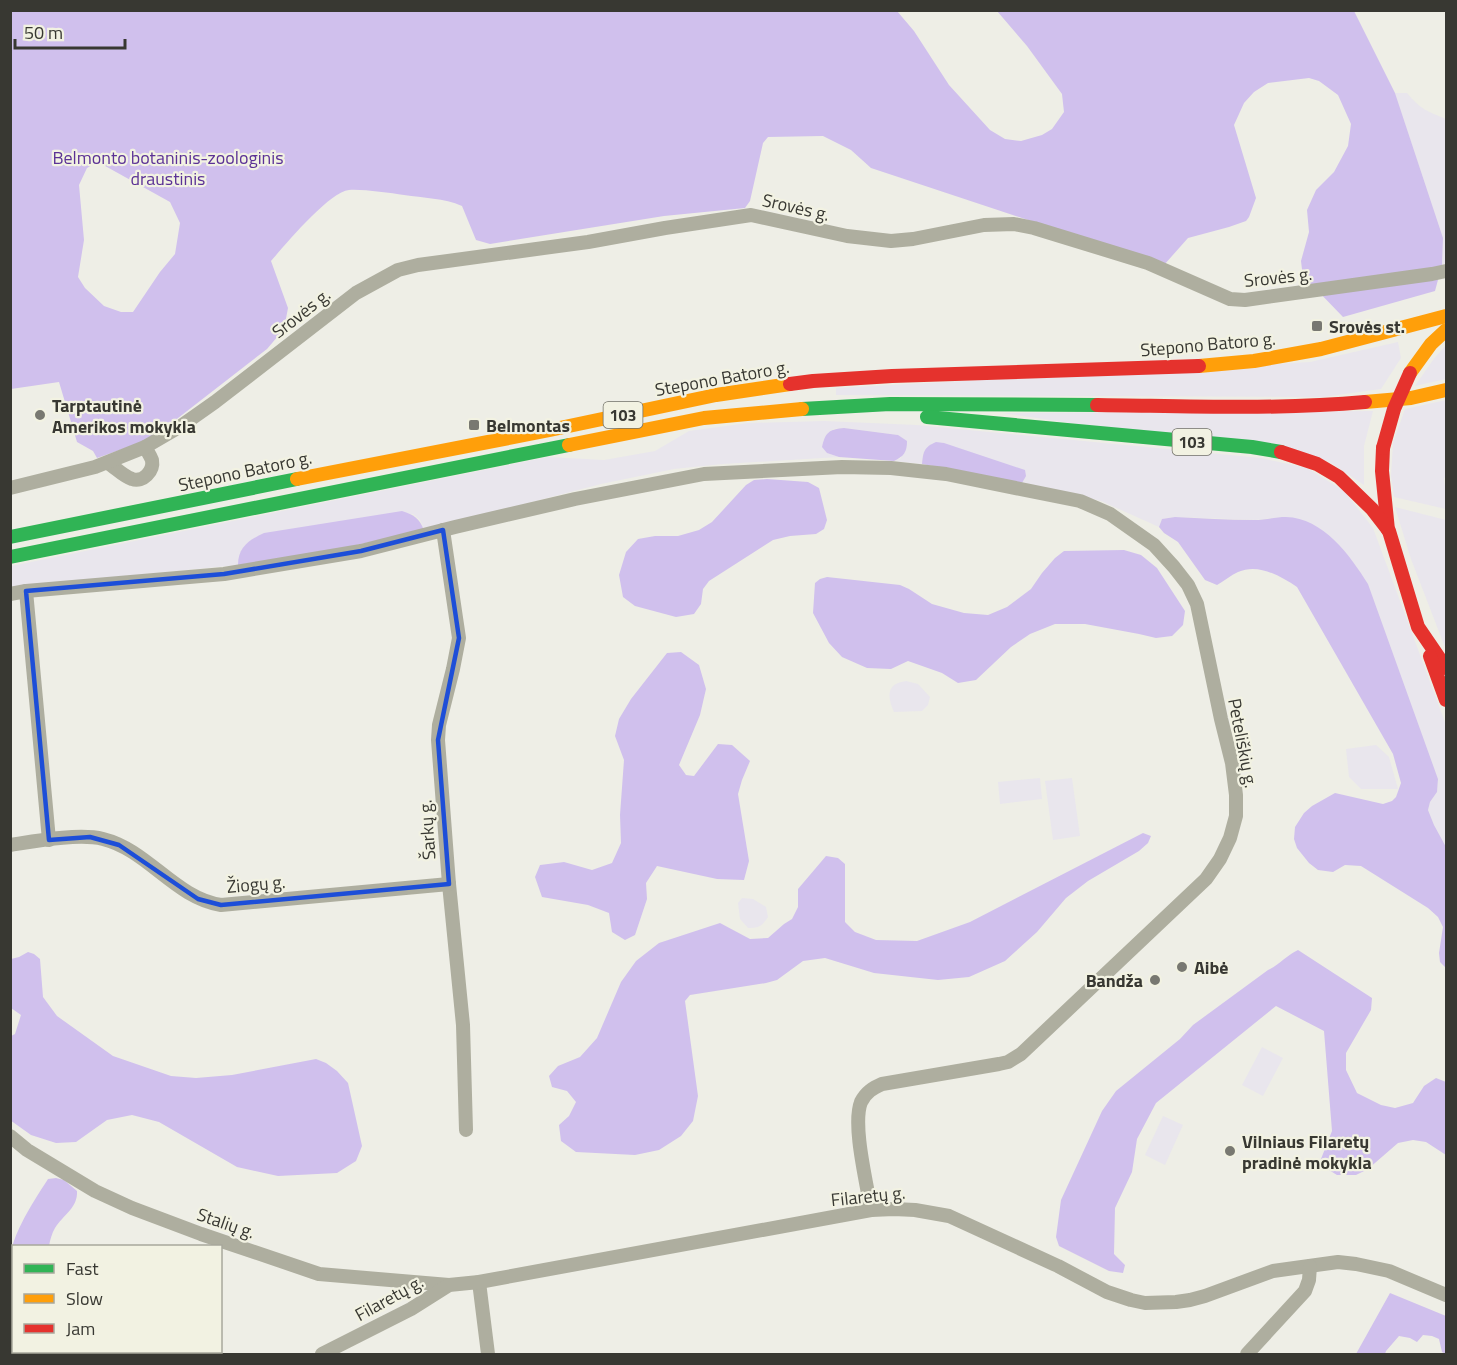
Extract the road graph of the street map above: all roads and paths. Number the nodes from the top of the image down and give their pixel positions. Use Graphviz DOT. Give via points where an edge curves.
graph roads {
  1 [pos="1446,271"];
  2 [pos="1446,316"];
  3 [pos="1446,330"];
  4 [pos="1446,390"];
  5 [pos="824,408"];
  6 [pos="146,447"];
  7 [pos="108,463"];
  8 [pos="10,488"];
  9 [pos="442,530"];
  10 [pos="1389,531"];
  11 [pos="10,537"];
  12 [pos="10,557"];
  13 [pos="26,591"];
  14 [pos="10,594"];
  15 [pos="1418,627"];
  16 [pos="1446,668"];
  17 [pos="1446,700"];
  18 [pos="49,840"];
  19 [pos="10,845"];
  20 [pos="449,884"];
  21 [pos="466,1130"];
  22 [pos="10,1136"];
  23 [pos="871,1210"];
  24 [pos="1310,1266"];
  25 [pos="479,1282"];
  26 [pos="449,1285"];
  27 [pos="1446,1295"];
  28 [pos="322,1354"];
  29 [pos="488,1354"];
  30 [pos="1247,1354"];
  1 -- 6 [label="street, Srovės g." via="1301,293 1230,299 1148,263 1014,224 984,225 891,241 847,237 751,215 398,270 356,293 215,402"];
  2 -- 11 [label="main road, Stepono Batoro g. / 103" via="1321,349 1254,361 1189,367 813,381 716,396"];
  3 -- 10 [label="main road, bridge" via="1410,373 1387,426 1382,471"];
  4 -- 5 [label="main road, Stepono Batoro g." via="1411,398 1334,405 890,404"];
  5 -- 10 [label="main road, 103" via="1279,451 1317,464 1339,477"];
  5 -- 12 [label="main road, Stepono Batoro g. / 103" via="704,418"];
  6 -- 7 [label="street, Srovės g."];
  6 -- 7 [label="street" via="152,468 139,480 125,476"];
  7 -- 8 [label="street, Srovės g."];
  9 -- 13 [label="street" via="361,551 224,574"];
  9 -- 20 [label="street, Šarkų g." via="459,638 438,740"];
  9 -- 23 [label="street, Peteliškių g." via="704,474 891,468 946,474 1080,501 1110,514 1154,545 1188,585 1197,604 1236,795 1236,816 1220,859 1206,879 1021,1054 999,1064 882,1084 865,1095 858,1116 859,1137"];
  10 -- 15 [label="main road, 103"];
  13 -- 14 [label="street"];
  13 -- 18 [label="street"];
  15 -- 16 [label="main road, 103"];
  15 -- 17 [label="main road, 103"];
  18 -- 19 [label="street, Žiogų g."];
  18 -- 20 [label="street, Žiogų g." via="90,837 119,845 210,904"];
  20 -- 21 [label="street, Šarkų g." via="463,1026"];
  22 -- 26 [label="street, Stalių g." via="95,1191 201,1234 319,1274"];
  23 -- 24 [label="street, Filaretų g." via="915,1210 949,1216 1107,1292 1145,1303 1190,1300 1273,1271"];
  23 -- 25 [label="street, Filaretų g."];
  24 -- 27 [label="street, Filaretų g." via="1338,1262 1375,1267"];
  24 -- 30 [label="street" via="1305,1291"];
  25 -- 26 [label="street, Filaretų g."];
  25 -- 29 [label="street"];
  26 -- 28 [label="street, Filaretų g."];
}
